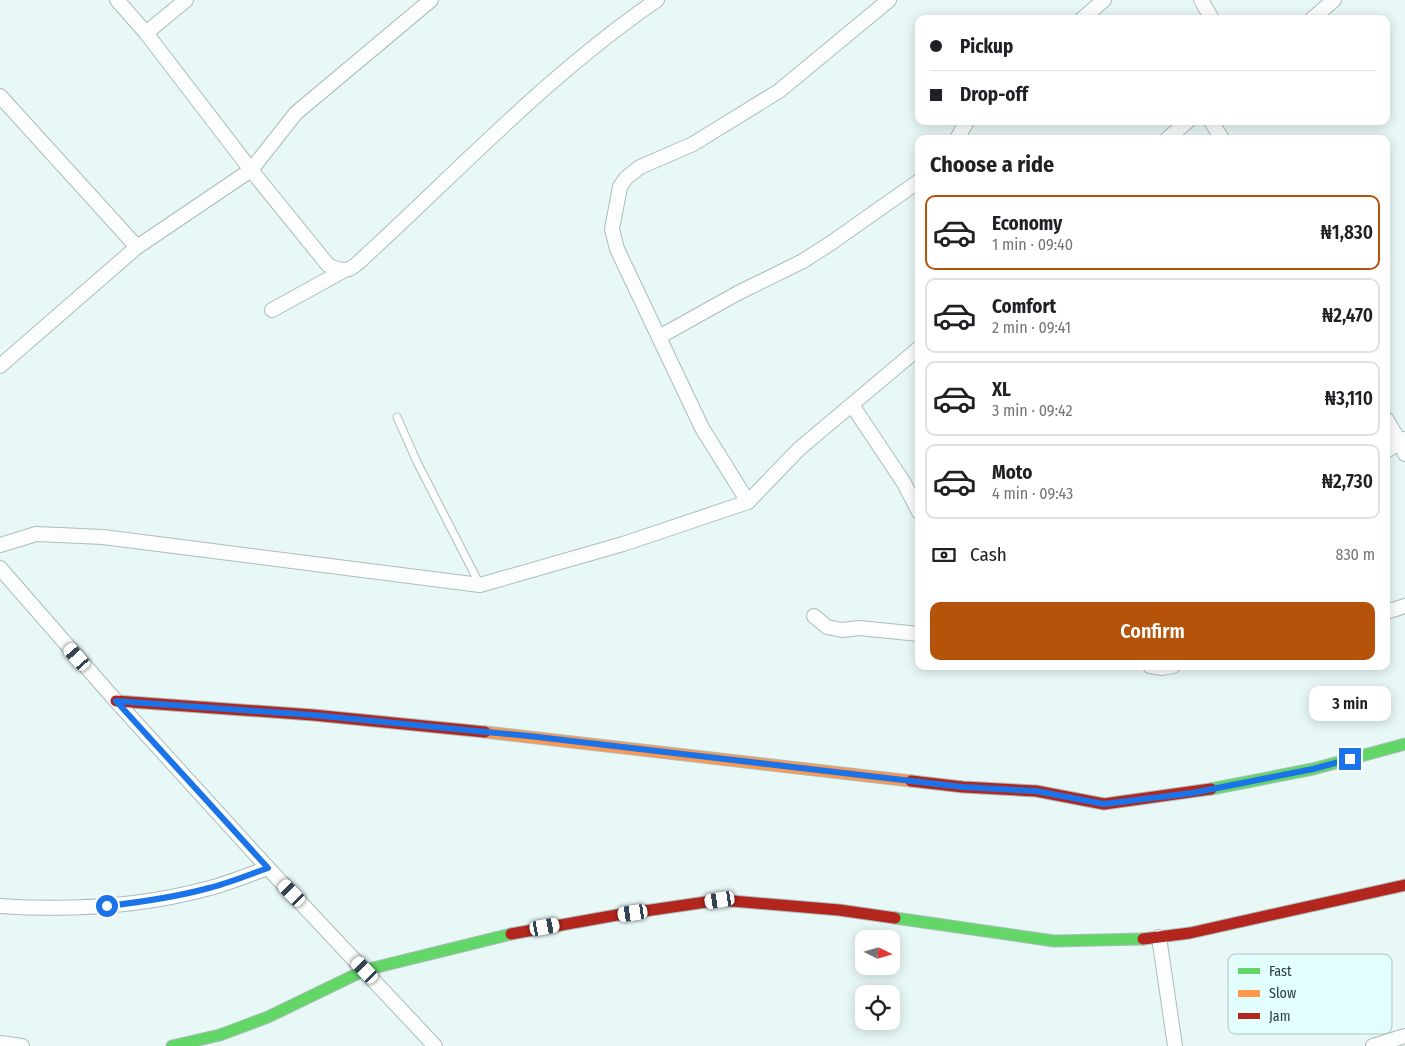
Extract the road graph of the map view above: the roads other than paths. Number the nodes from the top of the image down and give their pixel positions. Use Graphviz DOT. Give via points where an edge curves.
graph roads {
  1 [pos="117,0"];
  2 [pos="186,0"];
  3 [pos="431,0"];
  4 [pos="657,0"];
  5 [pos="889,0"];
  6 [pos="1104,0"];
  7 [pos="1201,0"];
  8 [pos="1334,0"];
  9 [pos="1087,15"];
  10 [pos="1210,15"];
  11 [pos="1317,15"];
  12 [pos="146,33"];
  13 [pos="0,96"];
  14 [pos="1184,125"];
  15 [pos="1172,135"];
  16 [pos="251,170"];
  17 [pos="915,184"];
  18 [pos="137,247"];
  19 [pos="343,271"];
  20 [pos="272,310"];
  21 [pos="660,337"];
  22 [pos="915,351"];
  23 [pos="0,366"];
  24 [pos="852,405"];
  25 [pos="397,417"];
  26 [pos="1390,424"];
  27 [pos="1403,445"];
  28 [pos="1390,450"];
  29 [pos="748,502"];
  30 [pos="915,505"];
  31 [pos="0,545"];
  32 [pos="0,568"];
  33 [pos="480,585"];
  34 [pos="1405,606"];
  35 [pos="1390,611"];
  36 [pos="814,616"];
  37 [pos="915,634"];
  38 [pos="116,701"];
  39 [pos="1405,744"];
  40 [pos="268,868"];
  41 [pos="1405,885"];
  42 [pos="0,906"];
  43 [pos="1159,937"];
  44 [pos="365,970"];
  45 [pos="1405,1036"];
  46 [pos="0,1043"];
  47 [pos="22,1046"];
  48 [pos="172,1046"];
  49 [pos="435,1046"];
  50 [pos="1175,1046"];
  51 [pos="1373,1046"];
  1 -- 12 [label="street"];
  2 -- 12 [label="street"];
  3 -- 16 [label="street" via="296,113"];
  4 -- 19 [label="street" via="622,24 537,95 372,250"];
  5 -- 21 [label="street" via="779,91 693,144 640,167 626,178 620,187 612,229 617,249"];
  6 -- 9 [label="street"];
  7 -- 10 [label="street"];
  8 -- 11 [label="street"];
  12 -- 16 [label="street"];
  13 -- 18 [label="street"];
  14 -- 15 [label="street"];
  16 -- 18 [label="street"];
  16 -- 19 [label="street" via="328,265"];
  17 -- 21 [label="street" via="803,261"];
  18 -- 23 [label="street"];
  19 -- 20 [label="street"];
  21 -- 29 [label="street" via="702,428"];
  22 -- 24 [label="street"];
  24 -- 29 [label="street" via="800,449"];
  24 -- 30 [label="street"];
  25 -- 33 [label="lane"];
  26 -- 27 [label="street"];
  27 -- 28 [label="street"];
  29 -- 33 [label="street" via="623,544"];
  31 -- 33 [label="street" via="36,534 103,537"];
  32 -- 38 [label="street"];
  34 -- 35 [label="street"];
  36 -- 37 [label="street" via="827,627 842,630 859,628"];
  38 -- 39 [label="street" via="313,715 529,736 963,787 1036,791 1104,804 1192,793 1313,769"];
  38 -- 40 [label="street"];
  40 -- 42 [label="street" via="212,888 154,900 91,908"];
  40 -- 44 [label="street"];
  41 -- 43 [label="street"];
  43 -- 44 [label="street" via="1054,941 848,911 720,900 527,930"];
  43 -- 50 [label="street"];
  44 -- 48 [label="street" via="268,1017 220,1036"];
  44 -- 49 [label="street"];
  45 -- 51 [label="street"];
  46 -- 47 [label="street"];
}
